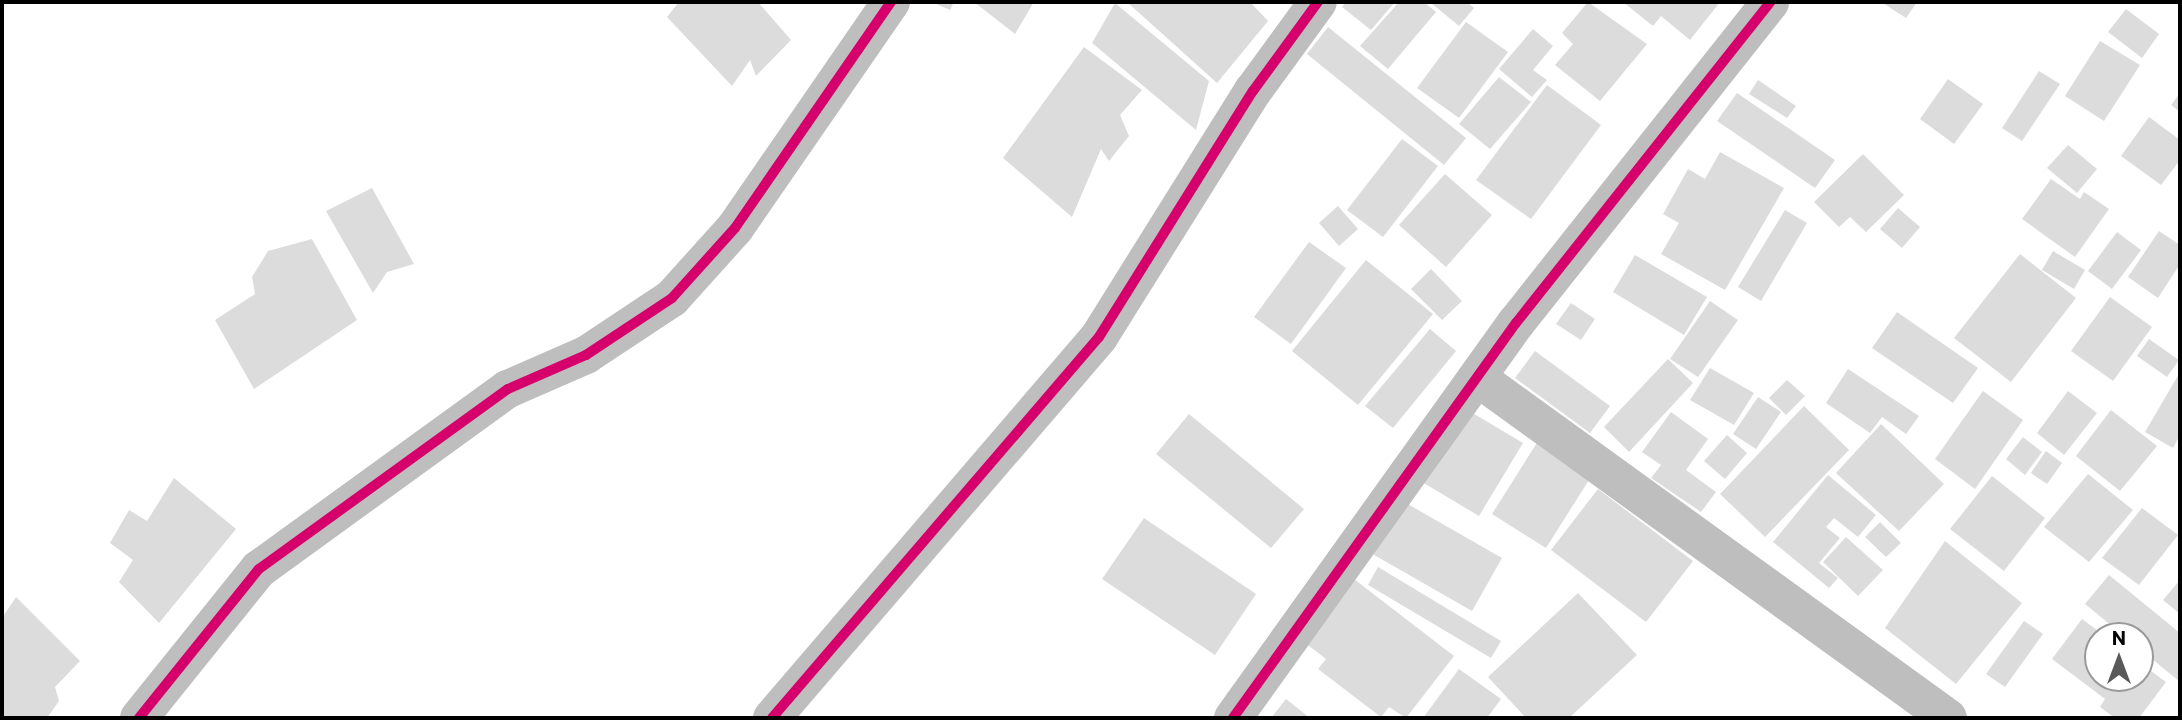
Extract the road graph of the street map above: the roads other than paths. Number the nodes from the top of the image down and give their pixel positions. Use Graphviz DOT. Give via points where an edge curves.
graph roads {
  1 [pos="891,2"];
  2 [pos="1318,2"];
  3 [pos="1770,2"];
  4 [pos="1478,378"];
  5 [pos="139,718"];
  6 [pos="772,718"];
  7 [pos="1233,718"];
  8 [pos="1948,718"];
  1 -- 5 [label="street" via="735,228 672,298 586,355 508,388 259,569"];
  2 -- 6 [label="street" via="1253,91 1098,337"];
  3 -- 4 [label="street"];
  4 -- 7 [label="street"];
  4 -- 8 [label="street"];
}
